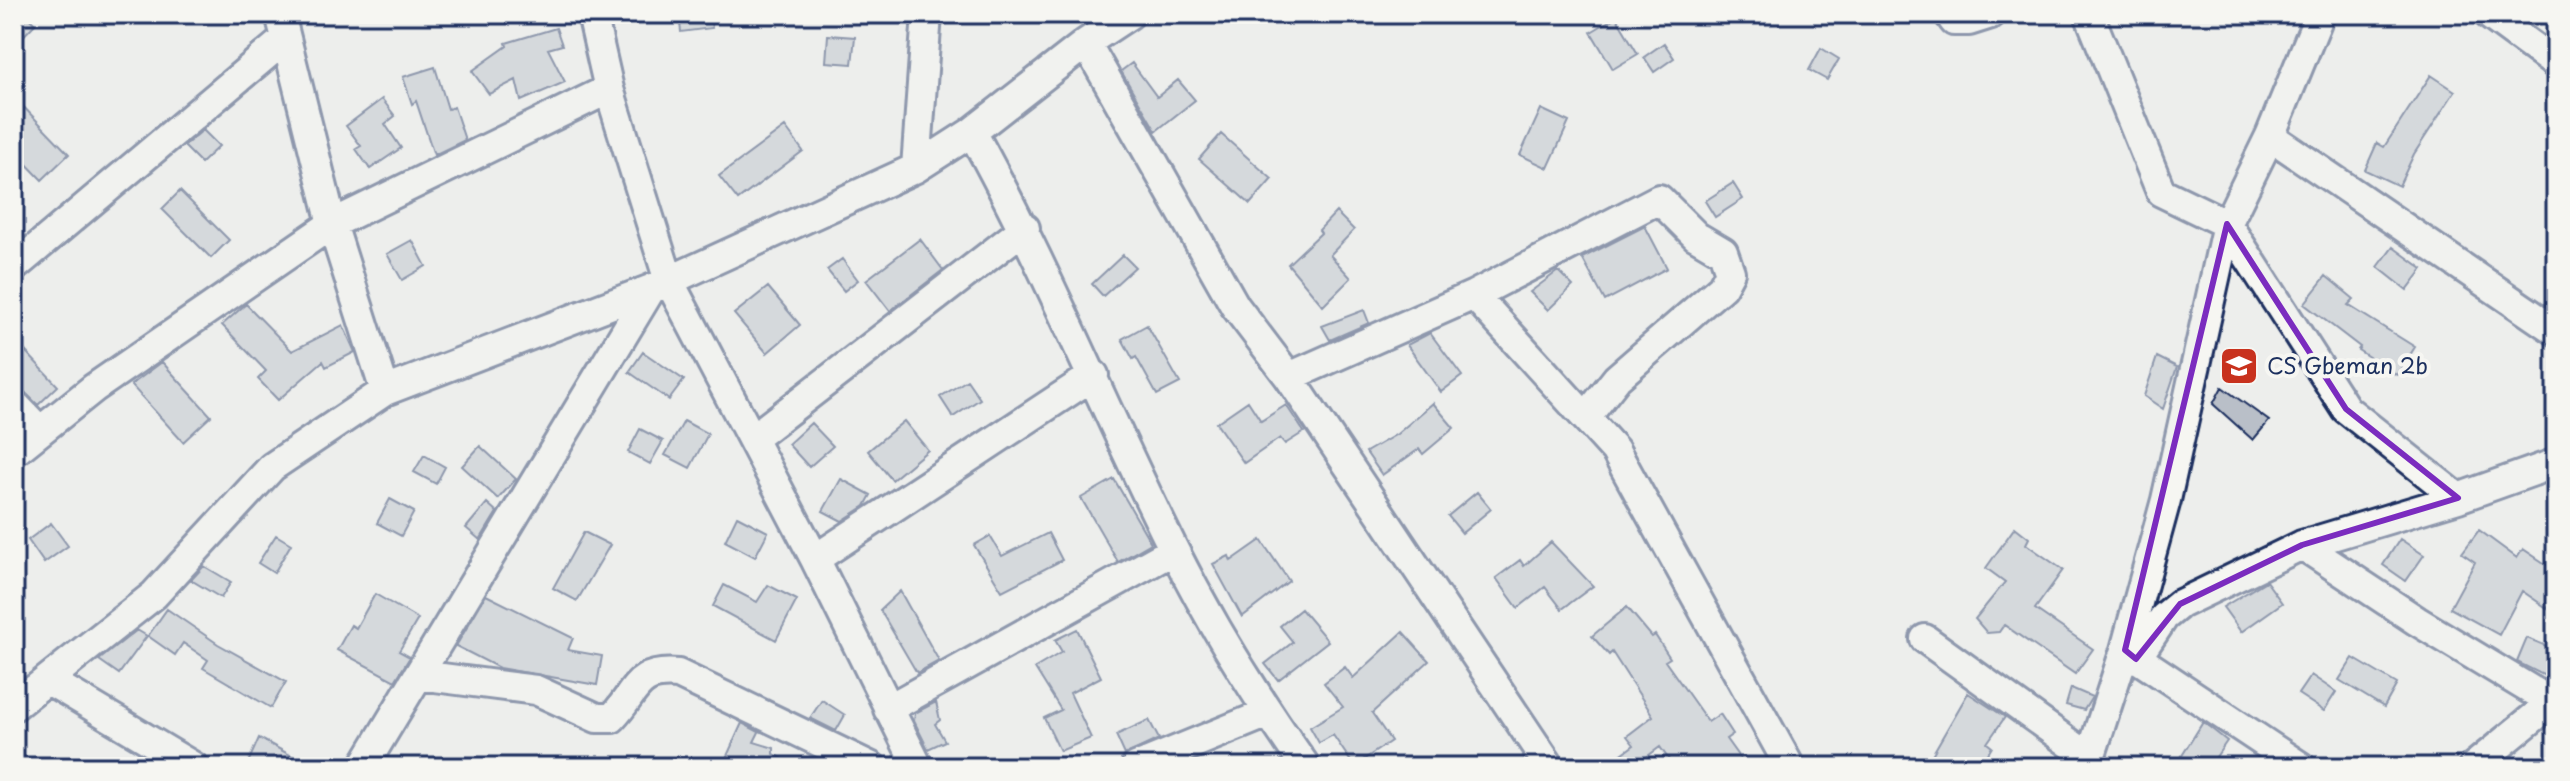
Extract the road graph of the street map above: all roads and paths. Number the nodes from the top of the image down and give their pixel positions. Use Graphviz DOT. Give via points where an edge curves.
graph roads {
  1 [pos="592,14"];
  2 [pos="927,14"];
  3 [pos="1130,14"];
  4 [pos="1949,14"];
  5 [pos="1991,14"];
  6 [pos="2089,14"];
  7 [pos="2320,14"];
  8 [pos="2488,14"];
  9 [pos="282,26"];
  10 [pos="1086,43"];
  11 [pos="2556,64"];
  12 [pos="609,89"];
  13 [pos="972,132"];
  14 [pos="2270,136"];
  15 [pos="916,168"];
  16 [pos="332,224"];
  17 [pos="2227,224"];
  18 [pos="1025,228"];
  19 [pos="14,267"];
  20 [pos="660,285"];
  21 [pos="1474,295"];
  22 [pos="2556,331"];
  23 [pos="1094,375"];
  24 [pos="1289,377"];
  25 [pos="385,391"];
  26 [pos="14,404"];
  27 [pos="1587,416"];
  28 [pos="40,431"];
  29 [pos="752,439"];
  30 [pos="14,452"];
  31 [pos="2556,463"];
  32 [pos="2458,498"];
  33 [pos="2302,545"];
  34 [pos="1174,550"];
  35 [pos="815,559"];
  36 [pos="1925,639"];
  37 [pos="2131,655"];
  38 [pos="419,675"];
  39 [pos="50,681"];
  40 [pos="2553,701"];
  41 [pos="14,706"];
  42 [pos="888,709"];
  43 [pos="1268,713"];
  44 [pos="2088,762"];
  45 [pos="194,767"];
  46 [pos="363,767"];
  47 [pos="872,767"];
  48 [pos="918,767"];
  49 [pos="1136,767"];
  50 [pos="1306,767"];
  51 [pos="1550,767"];
  52 [pos="1790,767"];
  53 [pos="2301,767"];
  54 [pos="2473,767"];
  1 -- 12 [label="street"];
  2 -- 15 [label="street"];
  3 -- 10 [label="street"];
  4 -- 5 [label="street" via="1954,21"];
  6 -- 17 [label="street" via="2161,192"];
  7 -- 14 [label="street"];
  8 -- 11 [label="street"];
  9 -- 16 [label="street"];
  9 -- 19 [label="street"];
  10 -- 13 [label="street"];
  10 -- 24 [label="street" via="1235,306"];
  12 -- 16 [label="street"];
  12 -- 20 [label="street"];
  13 -- 15 [label="street"];
  13 -- 18 [label="street"];
  14 -- 17 [label="street"];
  14 -- 22 [label="street"];
  15 -- 20 [label="street"];
  16 -- 25 [label="street"];
  16 -- 28 [label="street"];
  17 -- 32 [label="street" via="2346,409"];
  17 -- 37 [label="street"];
  18 -- 23 [label="street"];
  18 -- 29 [label="street"];
  20 -- 25 [label="street"];
  20 -- 29 [label="street"];
  20 -- 38 [label="street"];
  21 -- 24 [label="street"];
  21 -- 27 [label="street"];
  21 -- 27 [label="street" via="1659,199 1696,236 1723,252 1730,272 1722,287 1617,378"];
  23 -- 34 [label="street"];
  23 -- 35 [label="street"];
  24 -- 51 [label="street"];
  25 -- 39 [label="street" via="272,467 154,595"];
  26 -- 28 [label="street"];
  27 -- 52 [label="street" via="1615,450"];
  28 -- 30 [label="street"];
  29 -- 35 [label="street"];
  31 -- 32 [label="street"];
  32 -- 33 [label="street"];
  33 -- 37 [label="street" via="2180,604"];
  33 -- 40 [label="street"];
  34 -- 42 [label="street"];
  34 -- 43 [label="street"];
  35 -- 42 [label="street"];
  36 -- 44 [label="street"];
  37 -- 44 [label="street"];
  37 -- 53 [label="street"];
  38 -- 46 [label="street"];
  38 -- 47 [label="street" via="536,690 597,718 612,718 645,677 678,674"];
  39 -- 41 [label="street"];
  39 -- 45 [label="street"];
  40 -- 54 [label="street"];
  42 -- 48 [label="street"];
  43 -- 49 [label="street"];
  43 -- 50 [label="street"];
}
